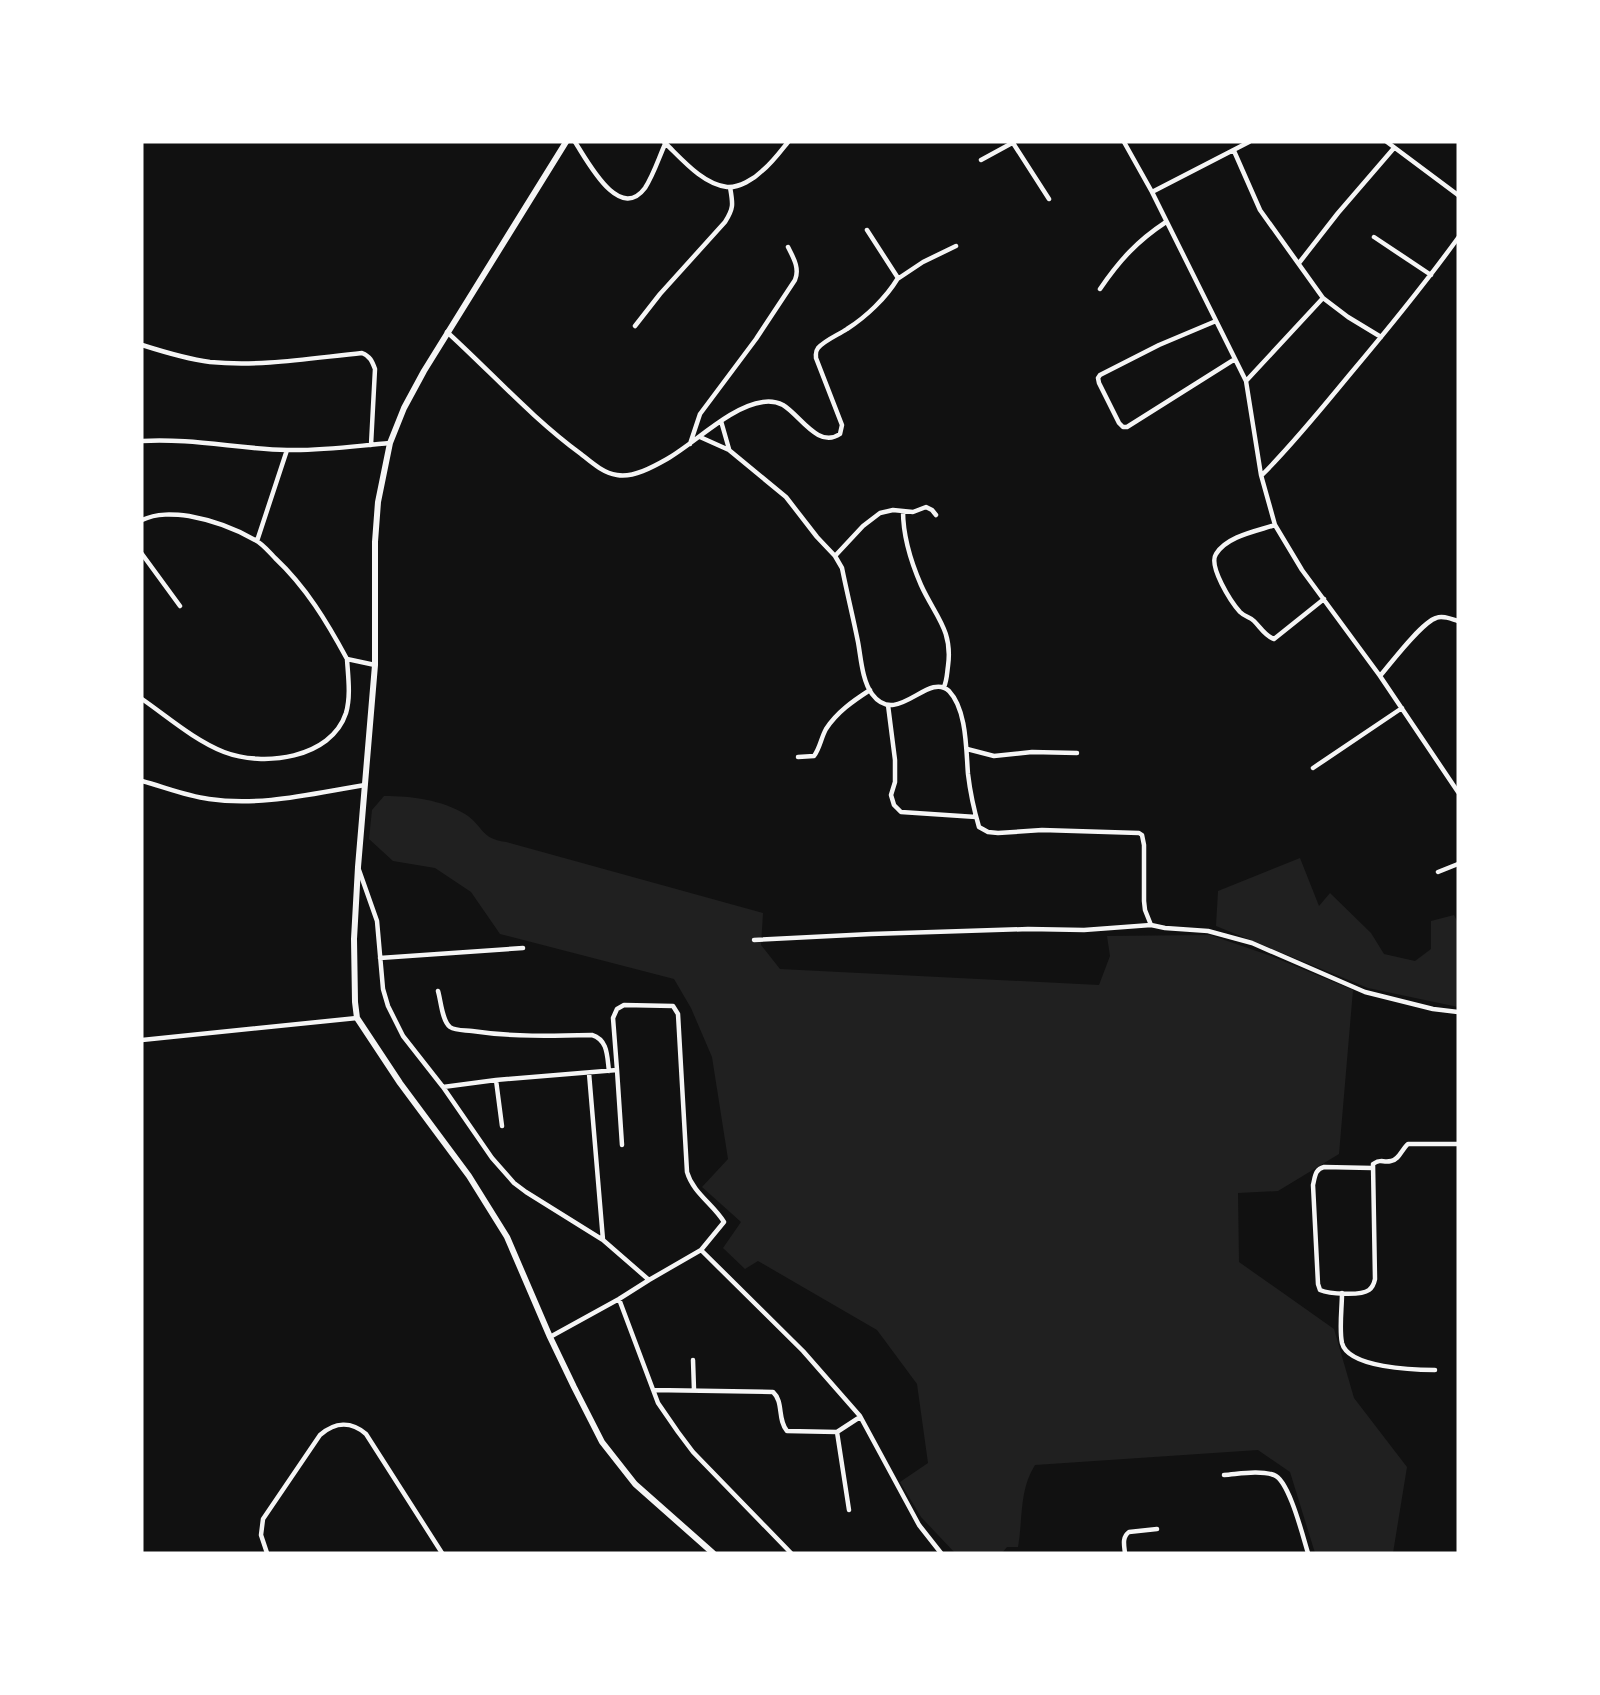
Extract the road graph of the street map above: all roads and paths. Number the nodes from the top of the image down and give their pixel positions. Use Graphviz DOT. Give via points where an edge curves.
graph roads {
  1 [pos="566,142"];
  2 [pos="575,142"];
  3 [pos="666,142"];
  4 [pos="788,142"];
  5 [pos="1014,142"];
  6 [pos="1124,142"];
  7 [pos="1249,142"];
  8 [pos="1387,142"];
  9 [pos="1394,148"];
  10 [pos="1234,151"];
  11 [pos="981,160"];
  12 [pos="730,187"];
  13 [pos="1152,192"];
  14 [pos="1458,195"];
  15 [pos="1049,200"];
  16 [pos="1166,222"];
  17 [pos="867,230"];
  18 [pos="1374,237"];
  19 [pos="1458,239"];
  20 [pos="956,246"];
  21 [pos="788,247"];
  22 [pos="1299,262"];
  23 [pos="1431,275"];
  24 [pos="898,278"];
  25 [pos="1100,289"];
  26 [pos="1323,298"];
  27 [pos="1216,321"];
  28 [pos="635,326"];
  29 [pos="446,332"];
  30 [pos="1381,337"];
  31 [pos="142,345"];
  32 [pos="1235,359"];
  33 [pos="1245,380"];
  34 [pos="721,421"];
  35 [pos="700,437"];
  36 [pos="142,441"];
  37 [pos="390,443"];
  38 [pos="690,444"];
  39 [pos="371,445"];
  40 [pos="287,450"];
  41 [pos="729,450"];
  42 [pos="1261,475"];
  43 [pos="903,511"];
  44 [pos="936,515"];
  45 [pos="142,520"];
  46 [pos="1275,525"];
  47 [pos="257,541"];
  48 [pos="142,554"];
  49 [pos="835,556"];
  50 [pos="1324,599"];
  51 [pos="180,606"];
  52 [pos="1458,621"];
  53 [pos="347,659"];
  54 [pos="375,665"];
  55 [pos="1380,676"];
  56 [pos="944,687"];
  57 [pos="870,690"];
  58 [pos="142,699"];
  59 [pos="888,705"];
  60 [pos="1402,708"];
  61 [pos="967,750"];
  62 [pos="1077,753"];
  63 [pos="798,757"];
  64 [pos="1313,768"];
  65 [pos="142,781"];
  66 [pos="366,785"];
  67 [pos="1458,792"];
  68 [pos="976,817"];
  69 [pos="1458,864"];
  70 [pos="358,867"];
  71 [pos="1438,872"];
  72 [pos="1151,925"];
  73 [pos="754,940"];
  74 [pos="523,948"];
  75 [pos="380,958"];
  76 [pos="438,991"];
  77 [pos="1458,1012"];
  78 [pos="357,1018"];
  79 [pos="142,1040"];
  80 [pos="617,1070"];
  81 [pos="609,1071"];
  82 [pos="589,1073"];
  83 [pos="496,1080"];
  84 [pos="443,1087"];
  85 [pos="502,1126"];
  86 [pos="622,1144"];
  87 [pos="1458,1144"];
  88 [pos="1372,1168"];
  89 [pos="603,1240"];
  90 [pos="701,1250"];
  91 [pos="649,1280"];
  92 [pos="1342,1293"];
  93 [pos="619,1299"];
  94 [pos="550,1337"];
  95 [pos="693,1360"];
  96 [pos="1435,1370"];
  97 [pos="653,1390"];
  98 [pos="694,1390"];
  99 [pos="860,1416"];
  100 [pos="838,1432"];
  101 [pos="1224,1475"];
  102 [pos="849,1510"];
  103 [pos="1157,1529"];
  104 [pos="267,1553"];
  105 [pos="442,1553"];
  106 [pos="713,1553"];
  107 [pos="791,1553"];
  108 [pos="941,1553"];
  109 [pos="1125,1553"];
  110 [pos="1308,1553"];
  1 -- 29 [label="street"];
  2 -- 3 [label="street" via="605,187 625,198 635,197 644,188"];
  3 -- 12 [label="street" via="699,174"];
  4 -- 12 [label="street" via="762,172"];
  5 -- 11 [label="street"];
  5 -- 15 [label="street"];
  6 -- 13 [label="street"];
  7 -- 10 [label="street"];
  8 -- 9 [label="street"];
  9 -- 14 [label="street"];
  9 -- 22 [label="street"];
  10 -- 13 [label="street"];
  10 -- 22 [label="street" via="1260,210"];
  12 -- 28 [label="street" via="733,204 725,222"];
  13 -- 16 [label="street"];
  16 -- 25 [label="street" via="1124,255"];
  16 -- 27 [label="street"];
  17 -- 24 [label="street"];
  18 -- 23 [label="street"];
  19 -- 23 [label="street"];
  20 -- 24 [label="street"];
  21 -- 38 [label="street" via="798,273 795,280 700,414"];
  22 -- 26 [label="street"];
  23 -- 30 [label="street"];
  24 -- 34 [label="street" via="868,312 816,351 842,422 838,436 813,432 786,406 774,402 755,404"];
  26 -- 30 [label="street"];
  26 -- 33 [label="street"];
  27 -- 32 [label="street"];
  27 -- 32 [label="street" via="1100,375 1099,383 1119,423 1127,427"];
  29 -- 37 [label="street"];
  29 -- 38 [label="street" via="564,442 606,471 632,474"];
  30 -- 42 [label="street"];
  31 -- 39 [label="street" via="208,362 362,353 375,369"];
  32 -- 33 [label="street"];
  33 -- 42 [label="street"];
  34 -- 35 [label="street"];
  34 -- 41 [label="street"];
  35 -- 38 [label="street"];
  35 -- 41 [label="street"];
  36 -- 40 [label="street"];
  37 -- 39 [label="street"];
  37 -- 54 [label="street" via="375,541"];
  39 -- 40 [label="street"];
  40 -- 47 [label="street"];
  41 -- 49 [label="street" via="786,497"];
  42 -- 46 [label="street"];
  43 -- 44 [label="street" via="926,507"];
  43 -- 49 [label="street" via="876,515"];
  43 -- 56 [label="street" via="903,529 920,582 949,640"];
  45 -- 47 [label="street" via="170,514 202,518"];
  46 -- 50 [label="street"];
  46 -- 50 [label="street" via="1227,543 1216,552 1217,573 1238,610 1275,639"];
  47 -- 53 [label="street" via="302,587"];
  48 -- 51 [label="street"];
  49 -- 57 [label="street" via="842,568"];
  50 -- 55 [label="street"];
  52 -- 55 [label="street" via="1433,619"];
  53 -- 54 [label="street"];
  53 -- 58 [label="street" via="349,694 337,730 291,757 270,760 227,753"];
  54 -- 66 [label="street"];
  55 -- 60 [label="street"];
  56 -- 59 [label="street"];
  56 -- 61 [label="street" via="952,694 964,724"];
  57 -- 59 [label="street"];
  57 -- 63 [label="street" via="826,729 814,756"];
  59 -- 68 [label="street" via="895,760 891,795 897,810"];
  60 -- 64 [label="street"];
  60 -- 67 [label="street"];
  61 -- 62 [label="street" via="994,756"];
  61 -- 68 [label="street"];
  65 -- 66 [label="street" via="186,794 239,801"];
  66 -- 70 [label="street"];
  68 -- 72 [label="street" via="979,827 988,832 1139,833 1144,845 1145,910"];
  69 -- 71 [label="street"];
  70 -- 75 [label="street" via="374,912"];
  70 -- 78 [label="street"];
  72 -- 73 [label="street"];
  72 -- 77 [label="street" via="1208,931 1252,943 1365,992"];
  74 -- 75 [label="street"];
  75 -- 84 [label="street" via="388,1006 403,1036"];
  76 -- 81 [label="street" via="446,1022 456,1029 592,1035 605,1043"];
  78 -- 79 [label="street"];
  78 -- 94 [label="street" via="507,1237"];
  80 -- 81 [label="street"];
  80 -- 86 [label="street"];
  80 -- 90 [label="street" via="613,1018 617,1009 669,1005 676,1009 687,1172 696,1191 724,1222"];
  81 -- 82 [label="street"];
  82 -- 83 [label="street"];
  82 -- 89 [label="street"];
  83 -- 84 [label="street"];
  83 -- 85 [label="street"];
  84 -- 89 [label="street" via="514,1183"];
  87 -- 88 [label="street" via="1408,1144 1395,1160 1378,1161"];
  88 -- 92 [label="street" via="1376,1279 1368,1291"];
  88 -- 92 [label="street" via="1324,1167 1315,1173 1318,1284 1327,1293"];
  89 -- 91 [label="street"];
  90 -- 91 [label="street"];
  90 -- 99 [label="street" via="803,1351"];
  91 -- 93 [label="street"];
  92 -- 96 [label="street" via="1342,1343 1348,1352 1392,1369"];
  93 -- 94 [label="street"];
  93 -- 97 [label="street"];
  94 -- 106 [label="street" via="602,1442 635,1484"];
  95 -- 98 [label="street"];
  97 -- 98 [label="street"];
  97 -- 107 [label="street" via="693,1452"];
  98 -- 100 [label="street" via="773,1392 780,1400 787,1431"];
  99 -- 100 [label="street"];
  99 -- 108 [label="street" via="919,1525"];
  100 -- 102 [label="street"];
  101 -- 110 [label="street" via="1276,1475 1285,1484"];
  103 -- 109 [label="street" via="1126,1534"];
  104 -- 105 [label="street" via="262,1518 320,1435 338,1424 360,1428 366,1434"];
}
